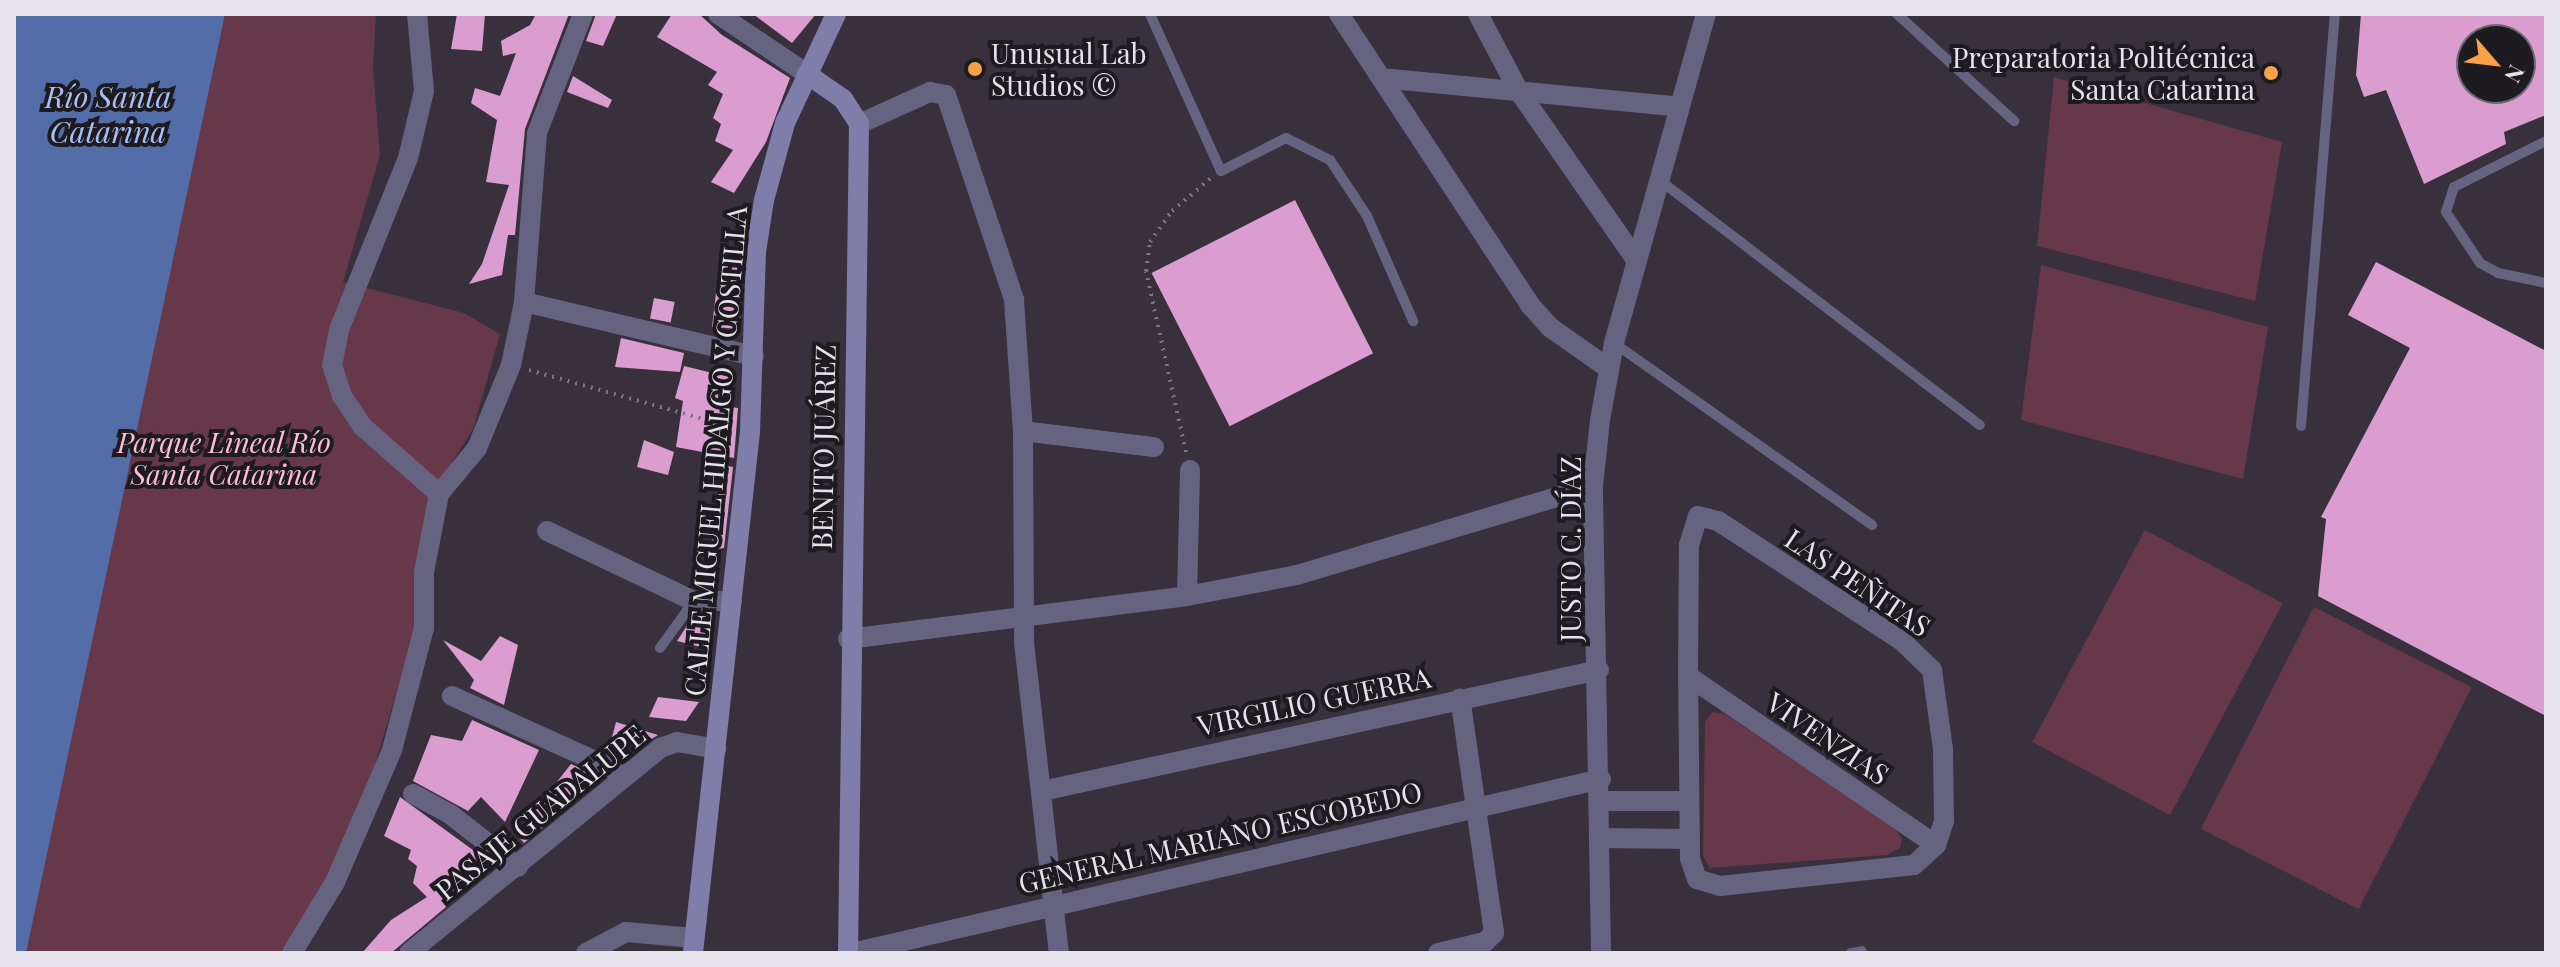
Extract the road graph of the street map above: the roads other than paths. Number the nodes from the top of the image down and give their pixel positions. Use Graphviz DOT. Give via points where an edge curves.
graph roads {
  1 [pos="417,14"];
  2 [pos="583,14"];
  3 [pos="718,14"];
  4 [pos="836,14"];
  5 [pos="1150,14"];
  6 [pos="1339,14"];
  7 [pos="1478,14"];
  8 [pos="1897,14"];
  9 [pos="2335,14"];
  10 [pos="1699,17"];
  11 [pos="807,74"];
  12 [pos="1381,78"];
  13 [pos="1518,90"];
  14 [pos="1680,107"];
  15 [pos="2014,121"];
  16 [pos="859,124"];
  17 [pos="2546,141"];
  18 [pos="1662,182"];
  19 [pos="1637,261"];
  20 [pos="2546,283"];
  21 [pos="524,302"];
  22 [pos="1413,321"];
  23 [pos="1614,343"];
  24 [pos="754,356"];
  25 [pos="1608,368"];
  26 [pos="1980,425"];
  27 [pos="2301,426"];
  28 [pos="1023,431"];
  29 [pos="1154,447"];
  30 [pos="1190,470"];
  31 [pos="1593,486"];
  32 [pos="439,494"];
  33 [pos="1872,525"];
  34 [pos="547,531"];
  35 [pos="1187,596"];
  36 [pos="694,601"];
  37 [pos="732,601"];
  38 [pos="1023,614"];
  39 [pos="848,639"];
  40 [pos="660,648"];
  41 [pos="1599,670"];
  42 [pos="1688,676"];
  43 [pos="452,696"];
  44 [pos="1460,698"];
  45 [pos="716,749"];
  46 [pos="626,775"];
  47 [pos="1601,779"];
  48 [pos="1042,791"];
  49 [pos="413,794"];
  50 [pos="1600,801"];
  51 [pos="1689,801"];
  52 [pos="1477,807"];
  53 [pos="1599,838"];
  54 [pos="1690,839"];
  55 [pos="1936,845"];
  56 [pos="518,867"];
  57 [pos="1053,903"];
  58 [pos="693,946"];
  59 [pos="596,948"];
  60 [pos="292,953"];
  61 [pos="409,953"];
  62 [pos="850,953"];
  63 [pos="1059,953"];
  64 [pos="1438,953"];
  65 [pos="1601,953"];
  1 -- 32 [label="street" via="424,91 415,131 379,237 339,330 332,365 342,396 362,426"];
  2 -- 21 [label="street" via="537,133"];
  3 -- 11 [label="street"];
  4 -- 11 [label="street, CALLE MIGUEL HIDALGO Y COSTILLA"];
  5 -- 22 [label="lane" via="1221,171 1286,138 1330,160 1367,216"];
  6 -- 12 [label="street"];
  7 -- 13 [label="street"];
  8 -- 15 [label="lane"];
  9 -- 27 [label="lane"];
  10 -- 14 [label="street, JUSTO C. DÍAZ"];
  11 -- 16 [label="street" via="843,99"];
  11 -- 24 [label="street, CALLE MIGUEL HIDALGO Y COSTILLA" via="772,158 756,252"];
  12 -- 13 [label="street"];
  12 -- 25 [label="street" via="1530,305 1551,328"];
  13 -- 14 [label="street"];
  13 -- 19 [label="street"];
  14 -- 18 [label="street, JUSTO C. DÍAZ"];
  16 -- 28 [label="street" via="942,91 996,234 1014,300"];
  16 -- 39 [label="street, BENITO JUÁREZ"];
  17 -- 20 [label="lane" via="2454,187 2446,212 2480,263 2498,273"];
  18 -- 19 [label="street, JUSTO C. DÍAZ"];
  18 -- 26 [label="lane"];
  19 -- 23 [label="street, JUSTO C. DÍAZ"];
  21 -- 24 [label="street"];
  21 -- 32 [label="street" via="511,365 477,448"];
  23 -- 25 [label="street, JUSTO C. DÍAZ"];
  23 -- 33 [label="lane"];
  24 -- 37 [label="street, CALLE MIGUEL HIDALGO Y COSTILLA"];
  25 -- 31 [label="street, JUSTO C. DÍAZ"];
  28 -- 29 [label="street"];
  28 -- 38 [label="street"];
  30 -- 35 [label="street"];
  31 -- 35 [label="street" via="1297,575"];
  31 -- 41 [label="street, JUSTO C. DÍAZ"];
  32 -- 60 [label="street" via="424,572 424,628 392,750 335,882"];
  34 -- 36 [label="street"];
  35 -- 38 [label="street"];
  36 -- 37 [label="street"];
  36 -- 40 [label="lane"];
  37 -- 45 [label="street, CALLE MIGUEL HIDALGO Y COSTILLA"];
  38 -- 39 [label="street"];
  38 -- 48 [label="street"];
  39 -- 62 [label="street, BENITO JUÁREZ"];
  41 -- 44 [label="street, VIRGILIO GUERRA"];
  41 -- 47 [label="street, JUSTO C. DÍAZ"];
  42 -- 51 [label="street, LAS PEÑITAS"];
  42 -- 55 [label="street, VIVENZIAS"];
  42 -- 55 [label="street, LAS PEÑITAS" via="1689,545 1692,524 1704,515 1902,641 1932,670 1944,806"];
  43 -- 46 [label="street"];
  44 -- 48 [label="street, VIRGILIO GUERRA"];
  44 -- 52 [label="street"];
  45 -- 46 [label="street, PASAJE GUADALUPE" via="669,743"];
  45 -- 58 [label="street, CALLE MIGUEL HIDALGO Y COSTILLA"];
  46 -- 56 [label="street, PASAJE GUADALUPE"];
  47 -- 50 [label="street, JUSTO C. DÍAZ"];
  47 -- 52 [label="street, GENERAL MARIANO ESCOBEDO"];
  48 -- 57 [label="street"];
  49 -- 56 [label="street" via="450,814"];
  50 -- 51 [label="street"];
  50 -- 53 [label="street, JUSTO C. DÍAZ"];
  51 -- 54 [label="street, LAS PEÑITAS"];
  52 -- 57 [label="street, GENERAL MARIANO ESCOBEDO"];
  52 -- 64 [label="street" via="1493,936"];
  53 -- 54 [label="street"];
  53 -- 65 [label="street, JUSTO C. DÍAZ"];
  54 -- 55 [label="street, LAS PEÑITAS" via="1697,879 1720,886 1900,870"];
  56 -- 61 [label="street, PASAJE GUADALUPE"];
  57 -- 62 [label="street, GENERAL MARIANO ESCOBEDO"];
  57 -- 63 [label="street"];
  58 -- 59 [label="street" via="642,932"];
}
